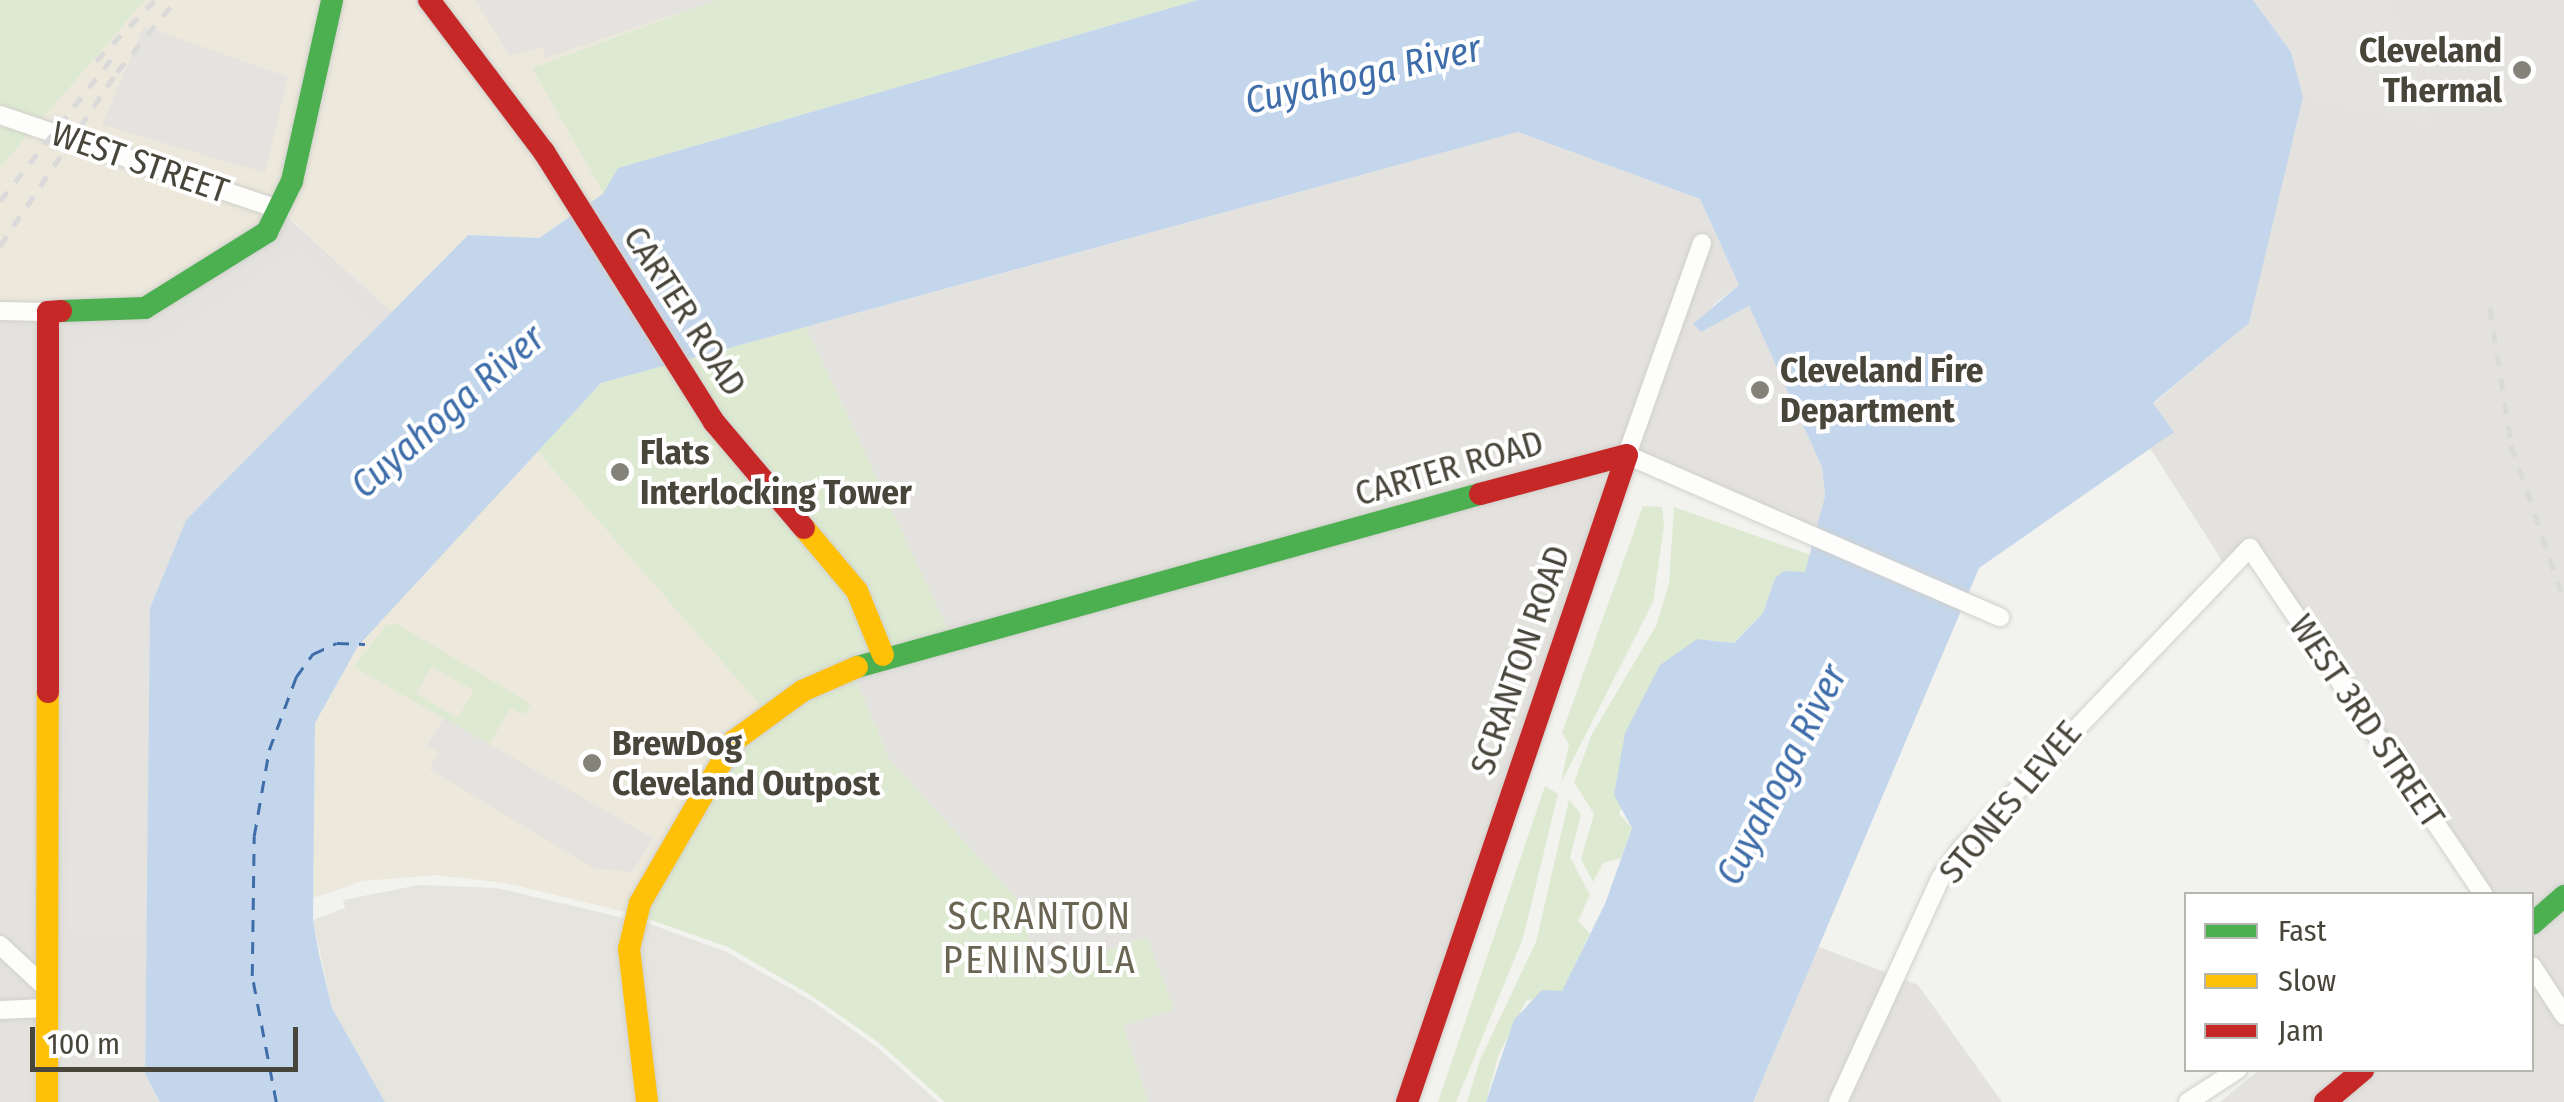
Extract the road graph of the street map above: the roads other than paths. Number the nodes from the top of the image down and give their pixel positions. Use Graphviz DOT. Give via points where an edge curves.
graph roads {
  1 [pos="332,0"];
  2 [pos="430,0"];
  3 [pos="0,115"];
  4 [pos="280,210"];
  5 [pos="1702,242"];
  6 [pos="0,311"];
  7 [pos="48,312"];
  8 [pos="1627,455"];
  9 [pos="2250,548"];
  10 [pos="2000,617"];
  11 [pos="883,654"];
  12 [pos="2482,892"];
  13 [pos="2564,896"];
  14 [pos="2534,922"];
  15 [pos="0,944"];
  16 [pos="2534,969"];
  17 [pos="46,998"];
  18 [pos="0,1010"];
  19 [pos="2564,1015"];
  20 [pos="2234,1072"];
  21 [pos="2361,1072"];
  22 [pos="47,1102"];
  23 [pos="647,1102"];
  24 [pos="1407,1102"];
  25 [pos="1838,1102"];
  26 [pos="2188,1102"];
  27 [pos="2325,1102"];
  1 -- 4 [label="street"];
  2 -- 11 [label="street, CARTER ROAD" via="544,152 684,380 856,591"];
  3 -- 4 [label="street, WEST STREET"];
  4 -- 7 [label="street" via="242,252 145,308"];
  5 -- 8 [label="street, SCRANTON ROAD"];
  6 -- 7 [label="street"];
  7 -- 17 [label="street"];
  8 -- 10 [label="street"];
  8 -- 11 [label="street, CARTER ROAD"];
  8 -- 24 [label="street, SCRANTON ROAD"];
  9 -- 12 [label="street, WEST 3RD STREET"];
  9 -- 25 [label="street, STONES LEVEE" via="1960,850 1940,879"];
  11 -- 23 [label="street, CARTER ROAD" via="802,691 734,741 655,870 630,949"];
  13 -- 14 [label="street"];
  15 -- 17 [label="street"];
  16 -- 19 [label="street"];
  17 -- 18 [label="street"];
  17 -- 22 [label="street"];
  20 -- 26 [label="street"];
  21 -- 27 [label="street"];
}
